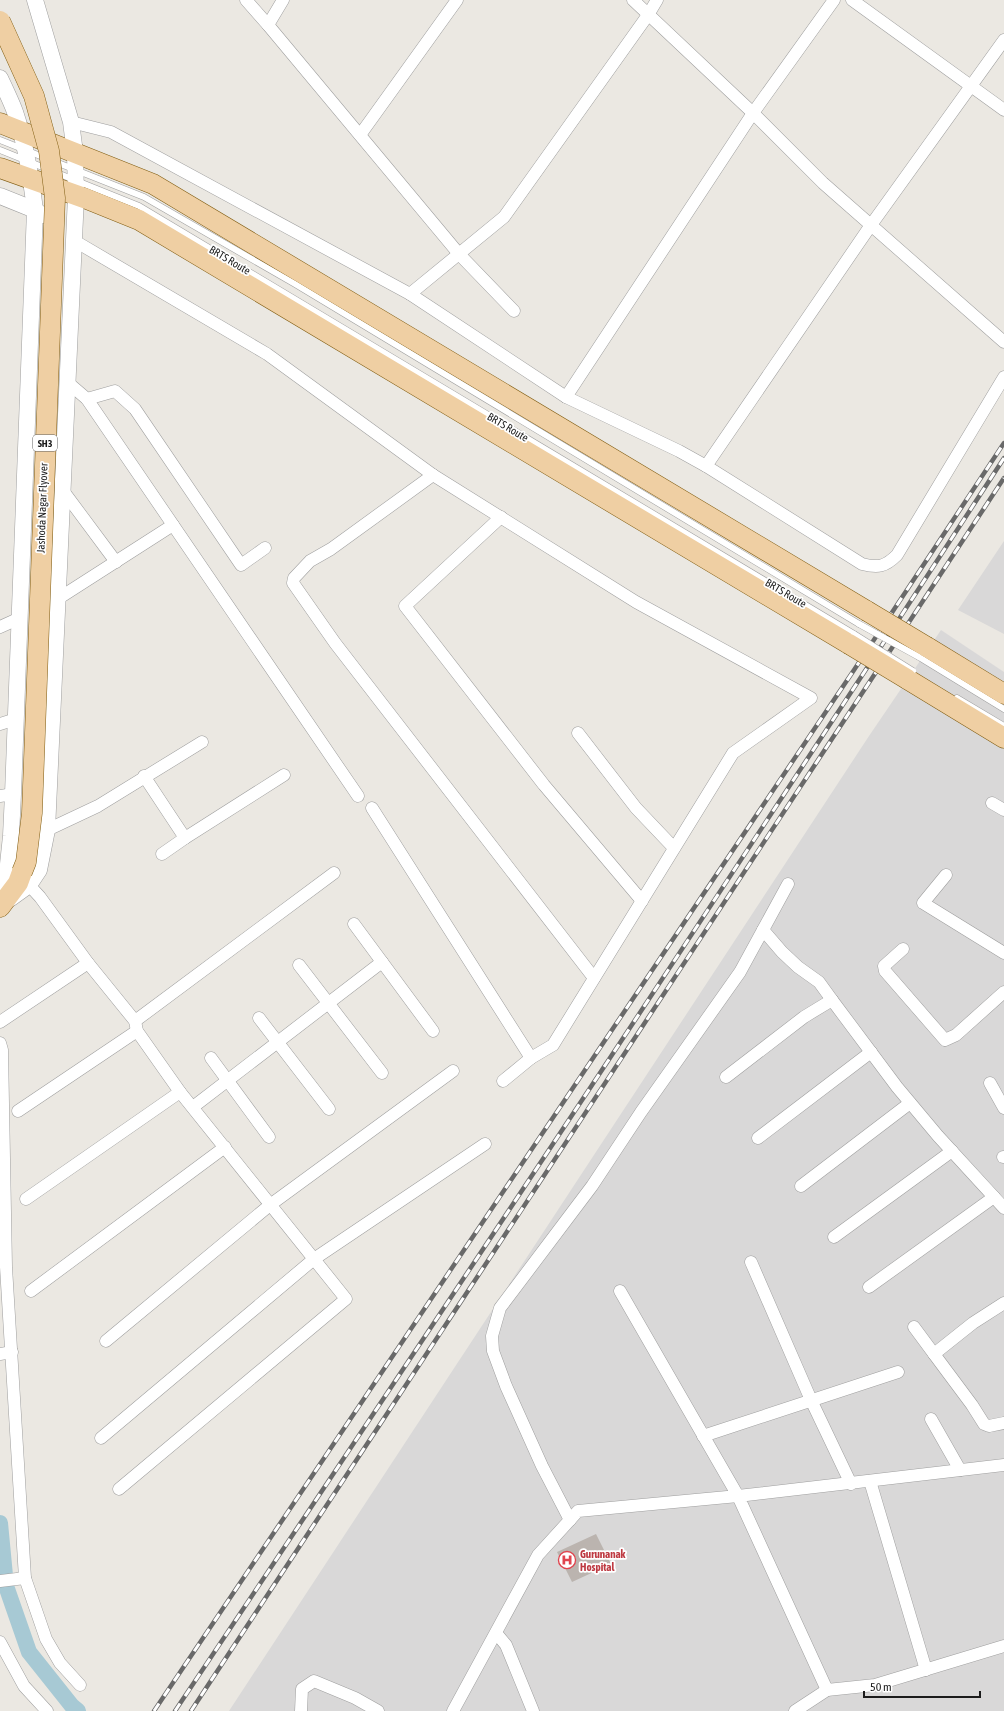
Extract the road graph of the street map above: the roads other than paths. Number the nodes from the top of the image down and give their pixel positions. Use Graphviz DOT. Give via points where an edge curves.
graph roads {
  1 [pos="35,0"];
  2 [pos="246,0"];
  3 [pos="283,0"];
  4 [pos="457,0"];
  5 [pos="633,0"];
  6 [pos="657,0"];
  7 [pos="834,0"];
  8 [pos="852,0"];
  9 [pos="648,15"];
  10 [pos="0,22"];
  11 [pos="268,25"];
  12 [pos="1004,40"];
  13 [pos="0,78"];
  14 [pos="971,86"];
  15 [pos="1004,110"];
  16 [pos="5,113"];
  17 [pos="753,113"];
  18 [pos="71,122"];
  19 [pos="360,135"];
  20 [pos="0,140"];
  21 [pos="0,150"];
  22 [pos="27,156"];
  23 [pos="0,168"];
  24 [pos="76,175"];
  25 [pos="0,196"];
  26 [pos="35,210"];
  27 [pos="871,225"];
  28 [pos="73,240"];
  29 [pos="459,254"];
  30 [pos="410,294"];
  31 [pos="514,311"];
  32 [pos="1004,342"];
  33 [pos="1004,378"];
  34 [pos="66,381"];
  35 [pos="566,397"];
  36 [pos="87,399"];
  37 [pos="706,466"];
  38 [pos="433,475"];
  39 [pos="61,488"];
  40 [pos="501,517"];
  41 [pos="173,525"];
  42 [pos="266,548"];
  43 [pos="116,562"];
  44 [pos="56,600"];
  45 [pos="20,618"];
  46 [pos="0,627"];
  47 [pos="924,652"];
  48 [pos="1004,694"];
  49 [pos="952,695"];
  50 [pos="1004,709"];
  51 [pos="16,719"];
  52 [pos="0,724"];
  53 [pos="1004,726"];
  54 [pos="578,732"];
  55 [pos="1004,738"];
  56 [pos="202,742"];
  57 [pos="284,775"];
  58 [pos="144,776"];
  59 [pos="6,795"];
  60 [pos="358,796"];
  61 [pos="992,803"];
  62 [pos="372,808"];
  63 [pos="1004,810"];
  64 [pos="47,830"];
  65 [pos="185,838"];
  66 [pos="674,848"];
  67 [pos="162,854"];
  68 [pos="334,872"];
  69 [pos="946,875"];
  70 [pos="26,879"];
  71 [pos="788,884"];
  72 [pos="642,901"];
  73 [pos="2,904"];
  74 [pos="354,924"];
  75 [pos="763,930"];
  76 [pos="903,949"];
  77 [pos="1004,953"];
  78 [pos="382,962"];
  79 [pos="88,963"];
  80 [pos="299,965"];
  81 [pos="594,978"];
  82 [pos="1004,992"];
  83 [pos="832,1000"];
  84 [pos="327,1003"];
  85 [pos="259,1018"];
  86 [pos="0,1022"];
  87 [pos="136,1026"];
  88 [pos="434,1031"];
  89 [pos="277,1041"];
  90 [pos="0,1043"];
  91 [pos="871,1052"];
  92 [pos="211,1058"];
  93 [pos="531,1058"];
  94 [pos="453,1071"];
  95 [pos="382,1073"];
  96 [pos="726,1077"];
  97 [pos="227,1080"];
  98 [pos="503,1081"];
  99 [pos="990,1083"];
  100 [pos="180,1092"];
  101 [pos="910,1103"];
  102 [pos="193,1107"];
  103 [pos="1004,1108"];
  104 [pos="329,1109"];
  105 [pos="18,1111"];
  106 [pos="269,1137"];
  107 [pos="758,1138"];
  108 [pos="485,1144"];
  109 [pos="225,1147"];
  110 [pos="952,1151"];
  111 [pos="801,1186"];
  112 [pos="994,1197"];
  113 [pos="26,1199"];
  114 [pos="270,1205"];
  115 [pos="1004,1208"];
  116 [pos="834,1237"];
  117 [pos="314,1259"];
  118 [pos="751,1262"];
  119 [pos="869,1287"];
  120 [pos="31,1291"];
  121 [pos="620,1291"];
  122 [pos="1004,1303"];
  123 [pos="914,1327"];
  124 [pos="106,1341"];
  125 [pos="6,1353"];
  126 [pos="934,1354"];
  127 [pos="898,1372"];
  128 [pos="811,1400"];
  129 [pos="931,1419"];
  130 [pos="1004,1423"];
  131 [pos="703,1436"];
  132 [pos="100,1438"];
  133 [pos="1003,1468"];
  134 [pos="960,1470"];
  135 [pos="870,1481"];
  136 [pos="851,1484"];
  137 [pos="120,1489"];
  138 [pos="738,1496"];
  139 [pos="570,1520"];
  140 [pos="23,1578"];
  141 [pos="0,1581"];
  142 [pos="496,1633"];
  143 [pos="0,1642"];
  144 [pos="1004,1646"];
  145 [pos="926,1670"];
  146 [pos="80,1685"];
  147 [pos="827,1690"];
  148 [pos="47,1711"];
  149 [pos="301,1711"];
  150 [pos="378,1711"];
  151 [pos="453,1711"];
  152 [pos="534,1711"];
  153 [pos="795,1711"];
  1 -- 18 [label="street"];
  2 -- 11 [label="street"];
  3 -- 11 [label="street"];
  4 -- 19 [label="street"];
  5 -- 9 [label="street"];
  6 -- 9 [label="street"];
  7 -- 17 [label="street"];
  8 -- 14 [label="street"];
  9 -- 17 [label="street"];
  9 -- 29 [label="street" via="504,217"];
  10 -- 70 [label="main road, Jashoda Nagar Flyover / SH3, bridge" via="34,96 49,151 55,198 32,813"];
  11 -- 19 [label="street"];
  12 -- 14 [label="street"];
  13 -- 16 [label="street"];
  14 -- 15 [label="street"];
  14 -- 27 [label="street"];
  16 -- 22 [label="main road"];
  17 -- 27 [label="street" via="823,183"];
  17 -- 35 [label="street"];
  18 -- 24 [label="street"];
  18 -- 30 [label="street" via="111,132"];
  19 -- 29 [label="street"];
  20 -- 22 [label="lane"];
  21 -- 22 [label="lane"];
  22 -- 23 [label="main road"];
  22 -- 24 [label="main road"];
  22 -- 24 [label="main road"];
  22 -- 26 [label="street, SH3"];
  24 -- 28 [label="street"];
  24 -- 47 [label="main road, bridge" via="153,184 863,618"];
  24 -- 55 [label="main road, bridge" via="139,220 913,675"];
  25 -- 26 [label="street"];
  26 -- 28 [label="street"];
  26 -- 45 [label="street, SH3"];
  27 -- 32 [label="street"];
  27 -- 37 [label="street"];
  28 -- 34 [label="street"];
  28 -- 38 [label="street" via="267,354"];
  29 -- 30 [label="street"];
  29 -- 31 [label="street"];
  30 -- 35 [label="street"];
  33 -- 37 [label="street" via="897,555 883,565 875,567 862,564"];
  34 -- 36 [label="street"];
  34 -- 39 [label="street, SH3"];
  35 -- 37 [label="street"];
  36 -- 41 [label="street"];
  36 -- 42 [label="street" via="115,391 134,409 241,564"];
  38 -- 40 [label="street"];
  38 -- 81 [label="street" via="310,561 294,578 293,583 340,649"];
  39 -- 43 [label="street"];
  39 -- 44 [label="street, SH3"];
  40 -- 66 [label="street" via="636,602 811,698 733,753"];
  40 -- 72 [label="street" via="405,606 544,785"];
  41 -- 43 [label="street"];
  41 -- 60 [label="street"];
  43 -- 44 [label="street"];
  44 -- 64 [label="street, SH3"];
  45 -- 46 [label="street"];
  45 -- 51 [label="street, SH3"];
  47 -- 48 [label="main road"];
  47 -- 50 [label="lane"];
  49 -- 53 [label="lane"];
  51 -- 52 [label="street"];
  51 -- 59 [label="street, SH3"];
  54 -- 66 [label="street" via="636,808"];
  56 -- 58 [label="street"];
  57 -- 65 [label="street"];
  58 -- 64 [label="street" via="98,806"];
  58 -- 65 [label="street"];
  59 -- 73 [label="street, SH3" via="11,836"];
  61 -- 63 [label="street"];
  62 -- 93 [label="street"];
  64 -- 70 [label="street, SH3" via="39,870"];
  65 -- 67 [label="street"];
  66 -- 72 [label="street"];
  68 -- 87 [label="street"];
  69 -- 77 [label="street" via="923,904"];
  70 -- 73 [label="main road, Jashoda Nagar Flyover / SH3" via="18,883"];
  70 -- 79 [label="street"];
  71 -- 75 [label="street"];
  72 -- 81 [label="street"];
  74 -- 78 [label="street"];
  75 -- 83 [label="street" via="798,967 819,982"];
  75 -- 139 [label="street" via="740,972 592,1186 500,1308 492,1336 493,1351 538,1458"];
  76 -- 82 [label="street" via="884,966 885,971 945,1040 956,1036"];
  78 -- 84 [label="street"];
  78 -- 88 [label="street"];
  79 -- 86 [label="street"];
  79 -- 87 [label="street"];
  80 -- 84 [label="street"];
  81 -- 93 [label="street" via="553,1045"];
  83 -- 91 [label="street"];
  83 -- 96 [label="street" via="804,1017"];
  84 -- 89 [label="street"];
  84 -- 95 [label="street"];
  85 -- 89 [label="street"];
  87 -- 100 [label="street"];
  87 -- 105 [label="street"];
  89 -- 97 [label="street"];
  89 -- 104 [label="street"];
  90 -- 125 [label="street"];
  91 -- 101 [label="street"];
  91 -- 107 [label="street"];
  92 -- 97 [label="street"];
  93 -- 98 [label="street"];
  94 -- 114 [label="street"];
  97 -- 102 [label="street"];
  97 -- 106 [label="street"];
  99 -- 103 [label="street"];
  100 -- 102 [label="street"];
  100 -- 113 [label="street"];
  101 -- 110 [label="street"];
  101 -- 111 [label="street"];
  102 -- 109 [label="street"];
  108 -- 117 [label="street"];
  109 -- 114 [label="street"];
  109 -- 120 [label="street"];
  110 -- 112 [label="street"];
  110 -- 116 [label="street"];
  112 -- 115 [label="street"];
  112 -- 119 [label="street"];
  114 -- 117 [label="street"];
  114 -- 124 [label="street"];
  117 -- 132 [label="street"];
  117 -- 137 [label="street" via="346,1298"];
  118 -- 128 [label="street"];
  121 -- 131 [label="street"];
  122 -- 126 [label="street" via="973,1323"];
  123 -- 126 [label="street"];
  125 -- 140 [label="street"];
  126 -- 130 [label="street" via="984,1424 989,1426"];
  127 -- 128 [label="street"];
  128 -- 131 [label="street"];
  128 -- 136 [label="street"];
  129 -- 134 [label="street"];
  131 -- 138 [label="street"];
  133 -- 134 [label="street"];
  134 -- 135 [label="street"];
  135 -- 136 [label="street"];
  135 -- 145 [label="street"];
  136 -- 138 [label="street"];
  138 -- 139 [label="street" via="578,1511"];
  138 -- 147 [label="street"];
  139 -- 142 [label="street" via="538,1555"];
  140 -- 141 [label="street"];
  140 -- 146 [label="street" via="46,1639 60,1663"];
  142 -- 151 [label="street"];
  142 -- 152 [label="street" via="506,1645"];
  143 -- 148 [label="street" via="24,1686"];
  144 -- 145 [label="street"];
  145 -- 147 [label="street" via="875,1685"];
  147 -- 153 [label="street"];
  149 -- 150 [label="street" via="302,1688 314,1681 355,1698"];
}
